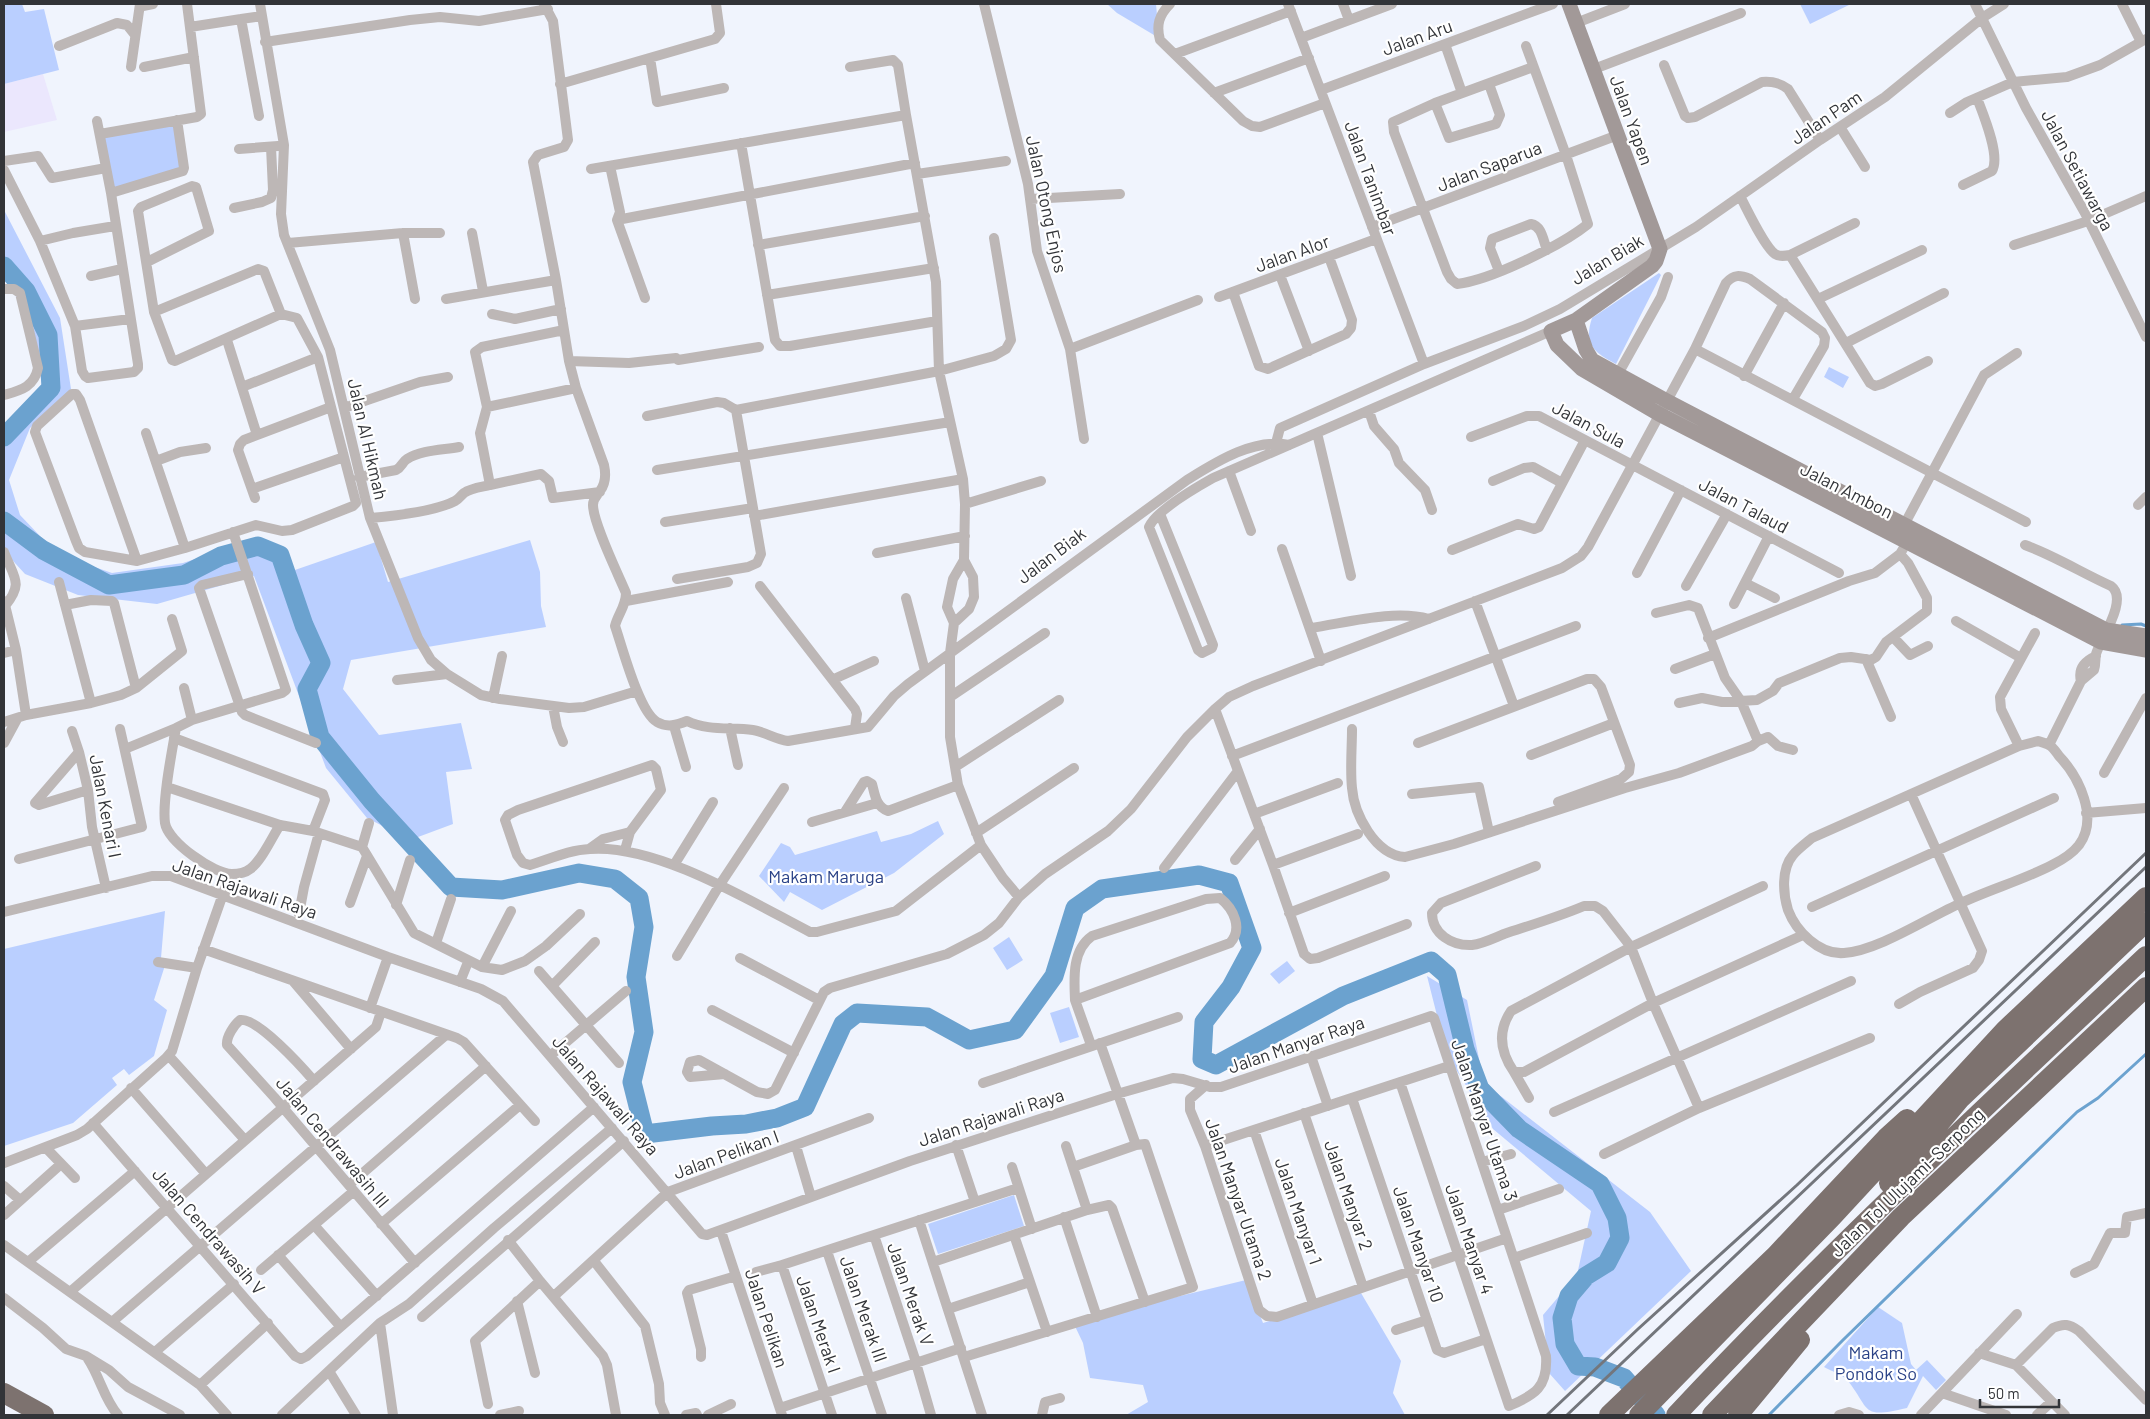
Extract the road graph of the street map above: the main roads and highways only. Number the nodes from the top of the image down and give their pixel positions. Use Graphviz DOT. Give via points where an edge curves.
graph roads {
  1 [pos="2146,897"];
  2 [pos="2146,922"];
  3 [pos="2146,956"];
  4 [pos="2146,987"];
  5 [pos="1902,1217"];
  6 [pos="1807,1280"];
  7 [pos="1667,1374"];
  8 [pos="4,1393"];
  9 [pos="44,1415"];
  10 [pos="1609,1415"];
  11 [pos="1639,1415"];
  12 [pos="1677,1415"];
  13 [pos="1712,1415"];
  14 [pos="1738,1415"];
  1 -- 7 [label="highway" via="1886,1138"];
  2 -- 6 [label="highway" via="1960,1099"];
  3 -- 6 [label="highway, Jalan Tol Ulujami–Serpong" via="1966,1123"];
  4 -- 5 [label="highway, Jalan Tol Ulujami–Serpong"];
  5 -- 13 [label="highway, Jalan Tol Ulujami–Serpong"];
  5 -- 14 [label="highway"];
  6 -- 12 [label="highway, Jalan Tol Ulujami–Serpong"];
  7 -- 10 [label="highway"];
  7 -- 11 [label="highway"];
  8 -- 9 [label="highway"];
}
